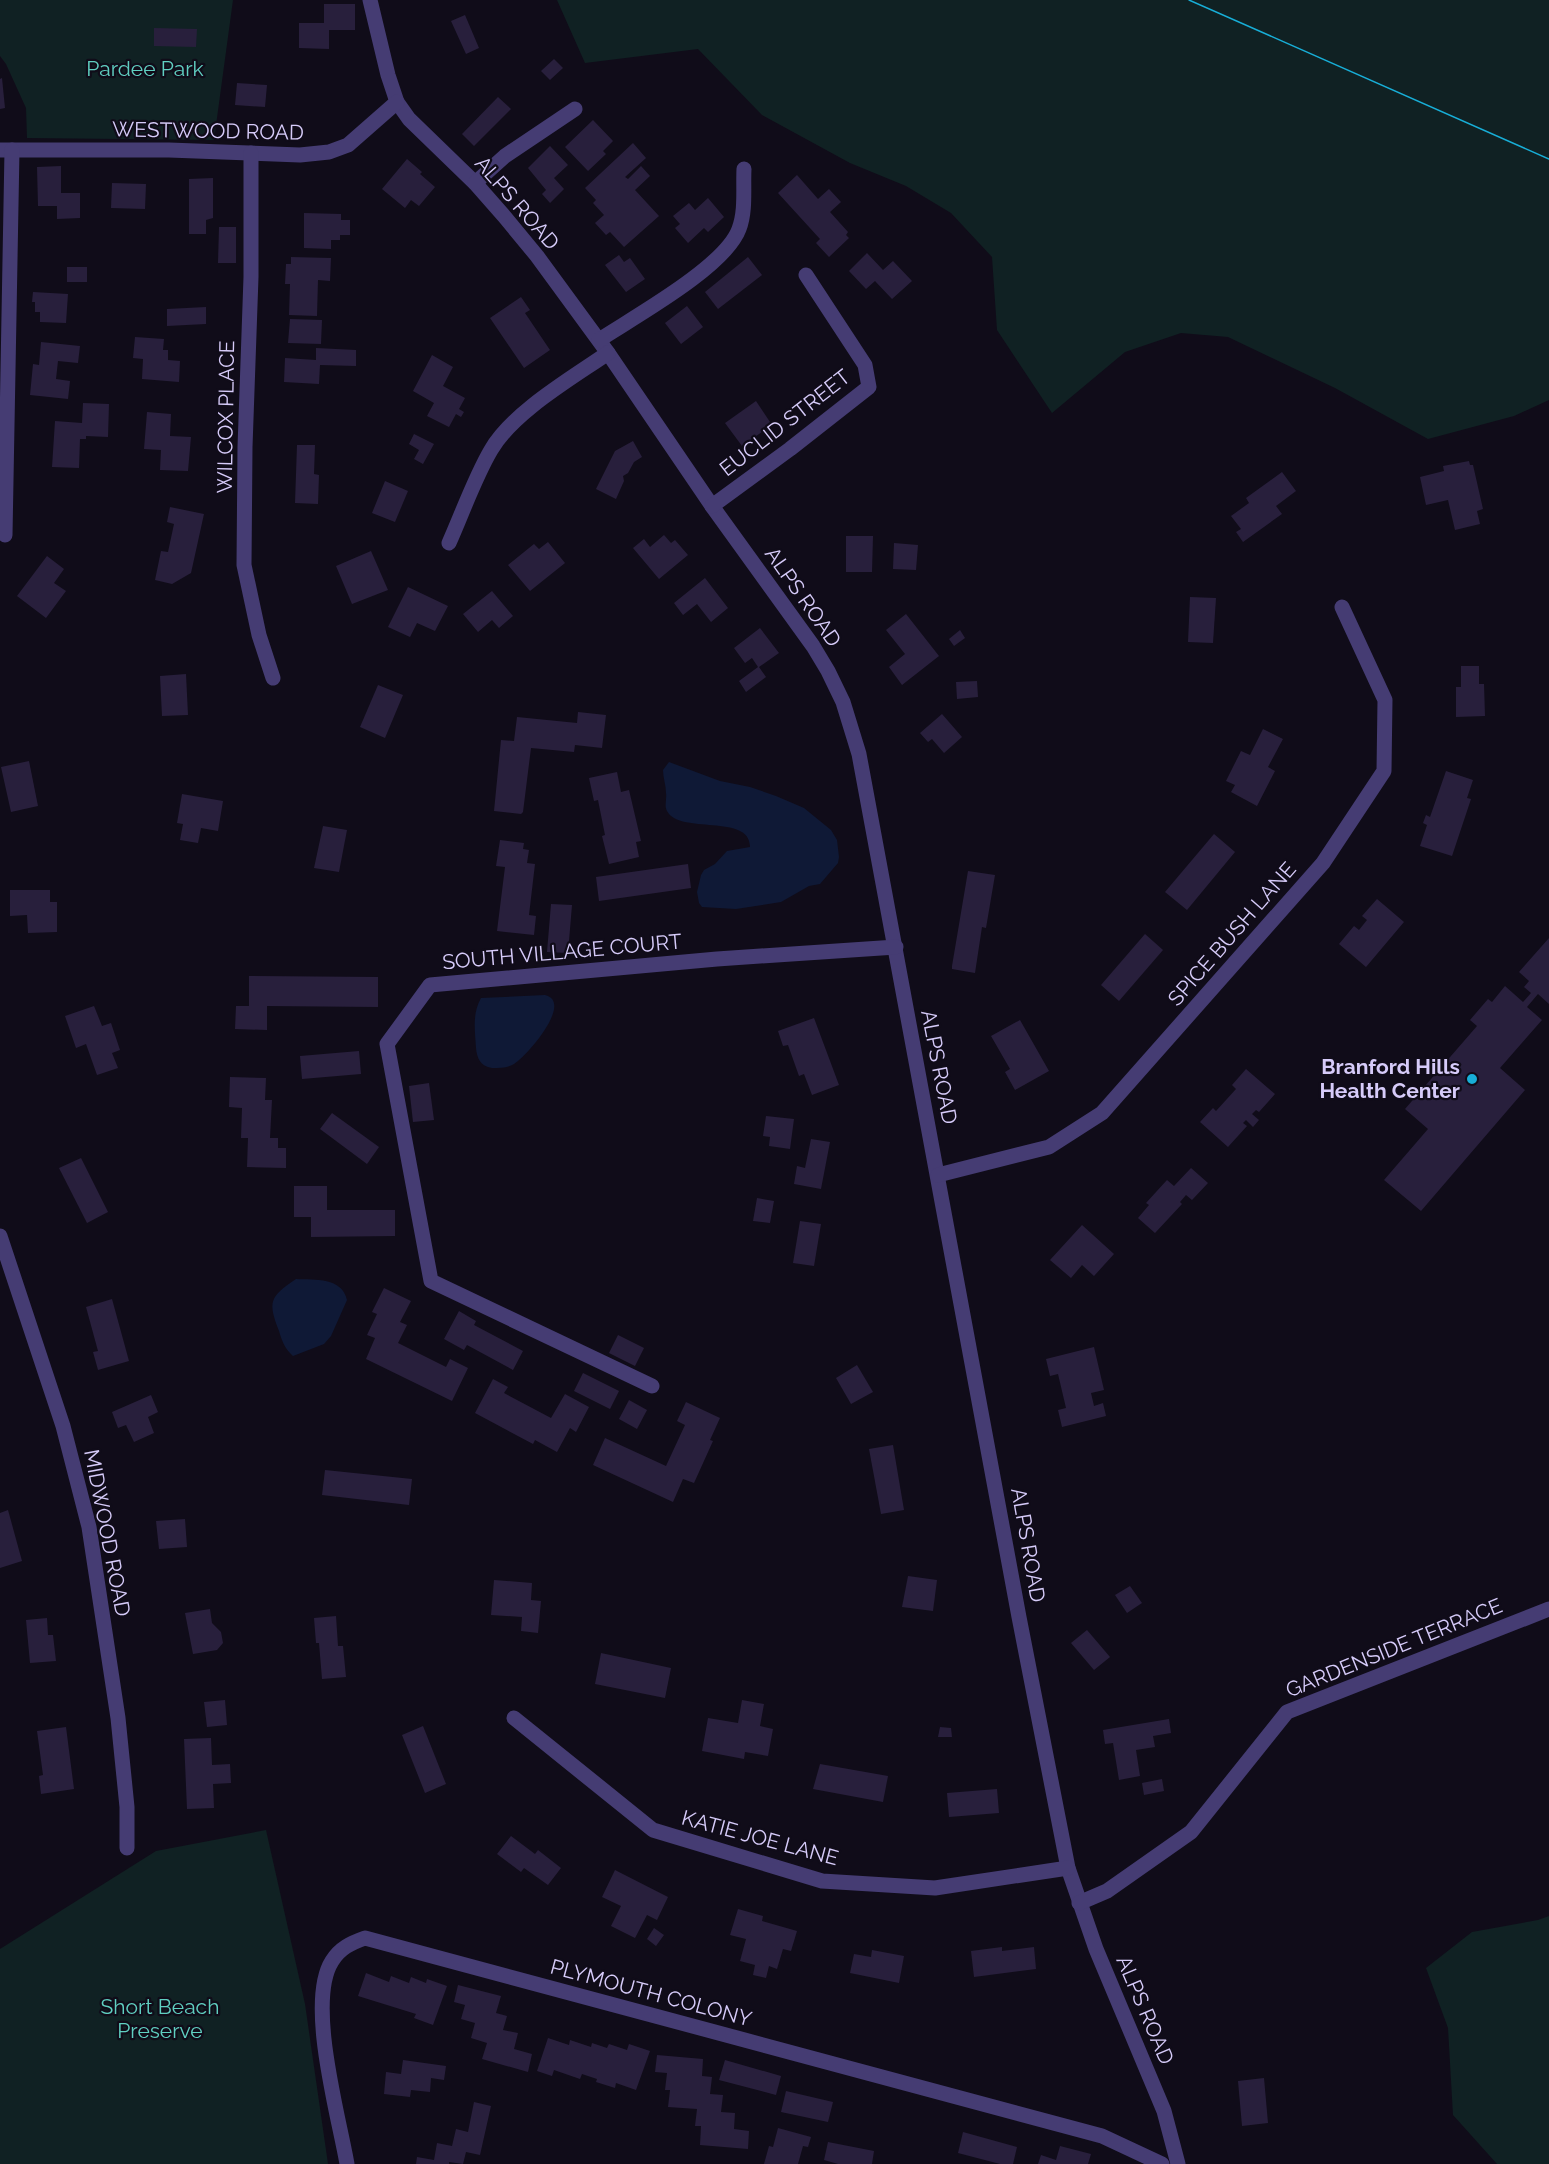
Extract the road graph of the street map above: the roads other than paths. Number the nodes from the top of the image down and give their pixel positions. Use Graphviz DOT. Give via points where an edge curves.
graph roads {
  1 [pos="370,0"];
  2 [pos="397,102"];
  3 [pos="575,109"];
  4 [pos="6,150"];
  5 [pos="251,153"];
  6 [pos="744,169"];
  7 [pos="475,183"];
  8 [pos="806,275"];
  9 [pos="599,340"];
  10 [pos="608,353"];
  11 [pos="712,506"];
  12 [pos="5,536"];
  13 [pos="449,543"];
  14 [pos="1342,608"];
  15 [pos="273,678"];
  16 [pos="896,946"];
  17 [pos="938,1175"];
  18 [pos="0,1236"];
  19 [pos="652,1386"];
  20 [pos="1549,1609"];
  21 [pos="514,1719"];
  22 [pos="127,1848"];
  23 [pos="1068,1868"];
  24 [pos="1079,1903"];
  25 [pos="347,2164"];
  26 [pos="1162,2164"];
  27 [pos="1178,2164"];
  1 -- 2 [label="street"];
  2 -- 5 [label="street, WESTWOOD ROAD" via="348,145 329,152"];
  2 -- 7 [label="street, ALPS ROAD" via="409,119"];
  3 -- 7 [label="street" via="505,156"];
  4 -- 5 [label="street, WESTWOOD ROAD"];
  4 -- 12 [label="street"];
  5 -- 15 [label="street, WILCOX PLACE" via="244,565"];
  6 -- 9 [label="street" via="743,214 730,245 706,269"];
  7 -- 9 [label="street, ALPS ROAD" via="537,256"];
  8 -- 11 [label="street, EUCLID STREET" via="865,365 869,387"];
  9 -- 10 [label="street, ALPS ROAD"];
  10 -- 11 [label="street, ALPS ROAD"];
  10 -- 13 [label="street" via="556,389 504,433 491,450"];
  11 -- 16 [label="street, ALPS ROAD" via="796,621 843,702 859,753"];
  14 -- 17 [label="street, SPICE BUSH LANE" via="1385,700 1384,771 1323,863 1102,1113 1049,1147"];
  16 -- 17 [label="street, ALPS ROAD"];
  16 -- 19 [label="street, SOUTH VILLAGE COURT" via="430,985 387,1044 431,1281"];
  17 -- 23 [label="street, ALPS ROAD"];
  18 -- 22 [label="street, MIDWOOD ROAD" via="63,1426 89,1527 118,1718"];
  20 -- 24 [label="street, GARDENSIDE TERRACE" via="1287,1712 1191,1832 1107,1891"];
  21 -- 23 [label="street, KATIE JOE LANE" via="653,1830 822,1881 935,1888"];
  23 -- 24 [label="street, ALPS ROAD"];
  24 -- 27 [label="street, ALPS ROAD" via="1164,2111"];
  25 -- 26 [label="street, PLYMOUTH COLONY" via="323,2032 324,1984 332,1962 348,1944 365,1938 1102,2136"];
}
